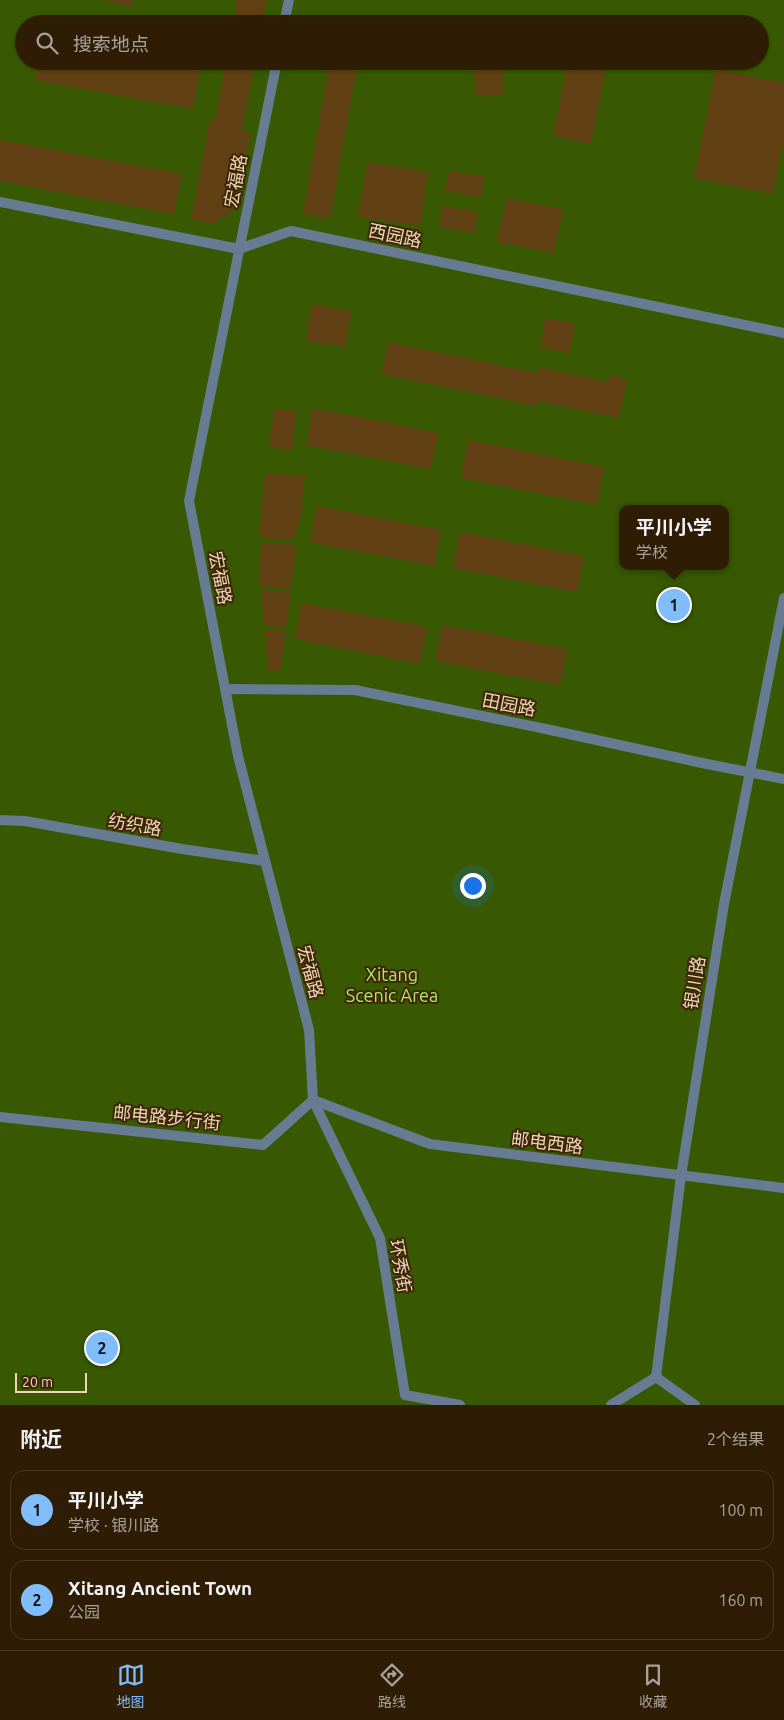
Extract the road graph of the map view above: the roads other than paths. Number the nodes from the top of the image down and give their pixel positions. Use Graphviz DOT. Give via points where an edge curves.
graph roads {
  1 [pos="289,0"];
  2 [pos="286,15"];
  3 [pos="275,70"];
  4 [pos="0,202"];
  5 [pos="239,249"];
  6 [pos="784,333"];
  7 [pos="784,598"];
  8 [pos="225,689"];
  9 [pos="750,772"];
  10 [pos="784,779"];
  11 [pos="0,820"];
  12 [pos="265,860"];
  13 [pos="313,1100"];
  14 [pos="0,1117"];
  15 [pos="681,1176"];
  16 [pos="784,1188"];
  17 [pos="656,1377"];
  18 [pos="460,1405"];
  19 [pos="611,1405"];
  20 [pos="694,1405"];
  1 -- 2 [label="street"];
  3 -- 5 [label="street, 宏福路"];
  4 -- 5 [label="street"];
  5 -- 6 [label="street, 西园路" via="291,231"];
  5 -- 8 [label="street, 宏福路" via="189,501"];
  7 -- 9 [label="street, 银川路"];
  8 -- 9 [label="street, 田园路" via="355,690"];
  8 -- 12 [label="street, 宏福路" via="238,756"];
  9 -- 10 [label="street, 田园路"];
  9 -- 15 [label="street, 银川路" via="724,904"];
  11 -- 12 [label="street, 纺织路" via="25,821"];
  12 -- 13 [label="street, 宏福路" via="309,1030"];
  13 -- 14 [label="street, 邮电路步行街" via="263,1145"];
  13 -- 15 [label="street, 邮电西路" via="430,1144"];
  13 -- 18 [label="street, 环秀街" via="380,1238 405,1395"];
  15 -- 16 [label="street, 邮电西路"];
  15 -- 17 [label="street, 银川路"];
  17 -- 19 [label="street"];
  17 -- 20 [label="street"];
}
